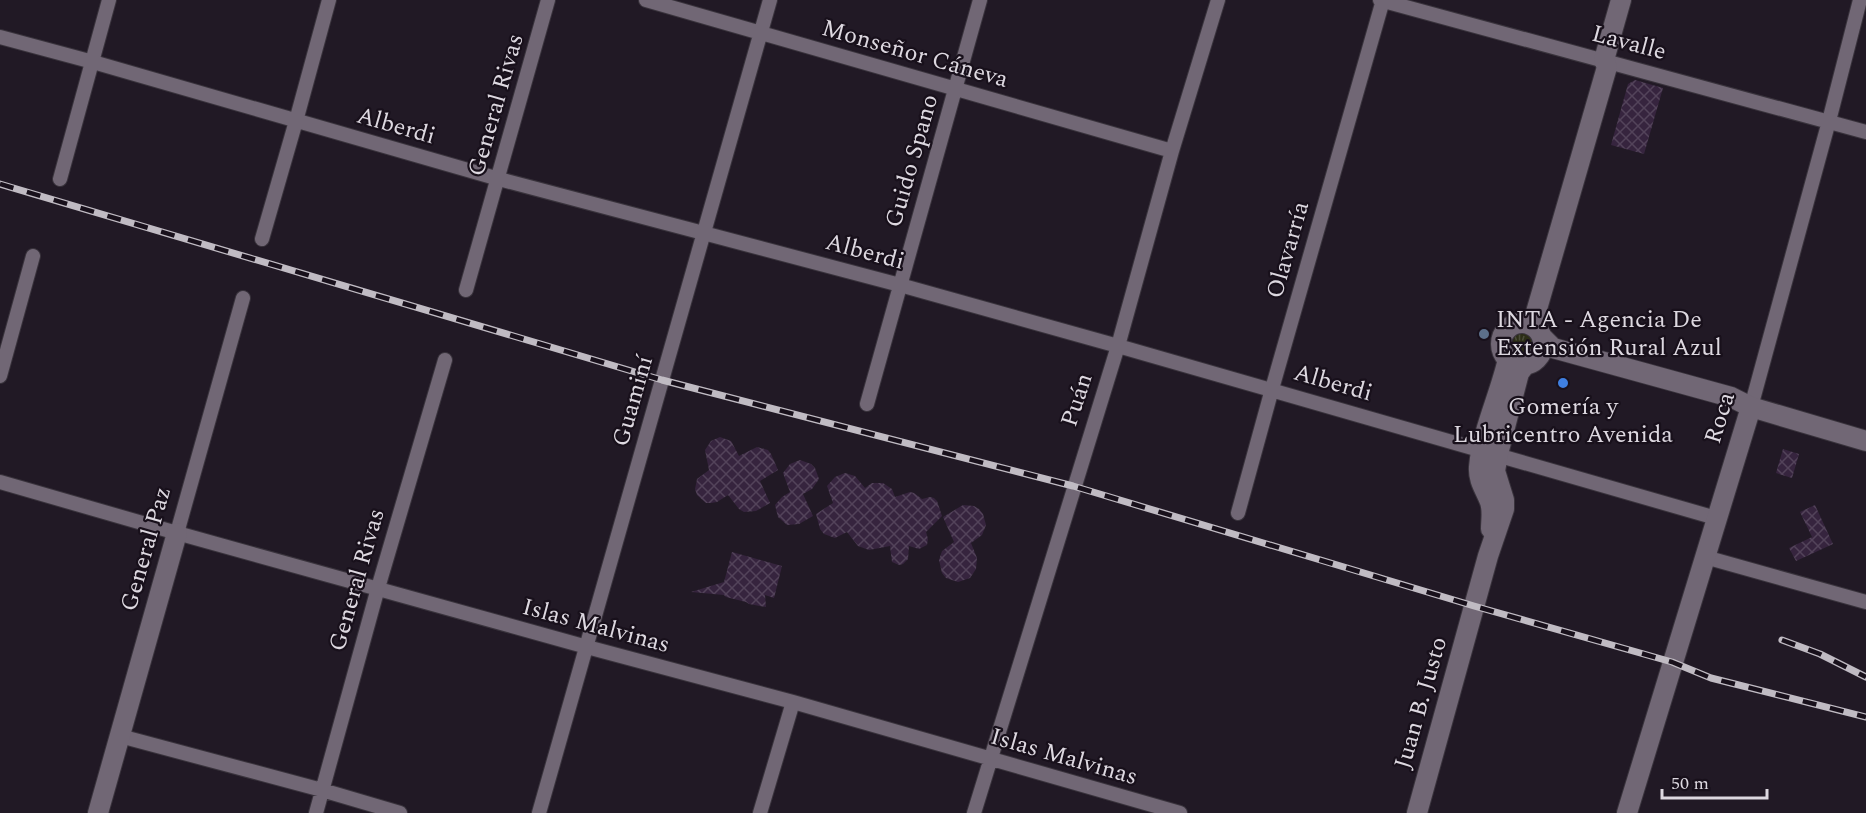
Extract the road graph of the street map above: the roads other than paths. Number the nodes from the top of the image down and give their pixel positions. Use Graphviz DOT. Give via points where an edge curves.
graph roads {
  1 [pos="109,0"];
  2 [pos="329,0"];
  3 [pos="548,0"];
  4 [pos="646,0"];
  5 [pos="770,0"];
  6 [pos="980,0"];
  7 [pos="1218,0"];
  8 [pos="1382,0"];
  9 [pos="1621,0"];
  10 [pos="1860,0"];
  11 [pos="760,32"];
  12 [pos="0,37"];
  13 [pos="1604,60"];
  14 [pos="93,62"];
  15 [pos="955,88"];
  16 [pos="296,121"];
  17 [pos="1829,121"];
  18 [pos="1866,132"];
  19 [pos="1172,151"];
  20 [pos="60,179"];
  21 [pos="499,179"];
  22 [pos="704,234"];
  23 [pos="262,239"];
  24 [pos="33,256"];
  25 [pos="900,285"];
  26 [pos="466,291"];
  27 [pos="243,298"];
  28 [pos="1531,329"];
  29 [pos="1118,346"];
  30 [pos="445,360"];
  31 [pos="1523,361"];
  32 [pos="0,376"];
  33 [pos="1272,389"];
  34 [pos="867,404"];
  35 [pos="1751,406"];
  36 [pos="1866,441"];
  37 [pos="1490,452"];
  38 [pos="0,482"];
  39 [pos="1238,513"];
  40 [pos="1716,518"];
  41 [pos="177,533"];
  42 [pos="1705,557"];
  43 [pos="378,588"];
  44 [pos="1866,602"];
  45 [pos="587,647"];
  46 [pos="793,702"];
  47 [pos="120,736"];
  48 [pos="990,759"];
  49 [pos="322,790"];
  50 [pos="98,813"];
  51 [pos="315,813"];
  52 [pos="400,813"];
  53 [pos="540,813"];
  54 [pos="760,813"];
  55 [pos="974,813"];
  56 [pos="1180,813"];
  57 [pos="1417,813"];
  58 [pos="1627,813"];
  1 -- 14 [label="street"];
  2 -- 16 [label="street"];
  3 -- 21 [label="street, General Rivas"];
  4 -- 11 [label="street, Monseñor Cáneva"];
  5 -- 11 [label="street, Guaminí"];
  6 -- 15 [label="street, Guido Spano"];
  7 -- 19 [label="street, Puán"];
  8 -- 13 [label="street, Lavalle"];
  8 -- 33 [label="street, Olavarría"];
  9 -- 13 [label="main road"];
  10 -- 17 [label="street, Roca"];
  11 -- 15 [label="street, Monseñor Cáneva"];
  11 -- 22 [label="street, Guaminí"];
  12 -- 14 [label="street, Alberdi"];
  13 -- 17 [label="street, Lavalle"];
  13 -- 28 [label="main road" via="1607,68"];
  14 -- 16 [label="street, Alberdi"];
  14 -- 20 [label="street"];
  15 -- 19 [label="street, Monseñor Cáneva"];
  15 -- 25 [label="street, Guido Spano"];
  16 -- 21 [label="street, Alberdi"];
  16 -- 23 [label="street"];
  17 -- 18 [label="street, Lavalle"];
  17 -- 35 [label="street, Roca"];
  19 -- 29 [label="street, Puán"];
  21 -- 22 [label="street, Alberdi"];
  21 -- 26 [label="street, General Rivas"];
  22 -- 25 [label="street, Alberdi"];
  22 -- 45 [label="street, Guaminí"];
  24 -- 32 [label="street"];
  25 -- 29 [label="street, Alberdi"];
  25 -- 34 [label="street, Guido Spano"];
  27 -- 41 [label="street, General Paz"];
  28 -- 31 [label="main road" via="1543,348"];
  28 -- 31 [label="main road" via="1514,325 1504,334 1502,347"];
  28 -- 35 [label="main road" via="1553,348 1731,397"];
  29 -- 33 [label="street, Alberdi"];
  29 -- 48 [label="street, Puán"];
  30 -- 43 [label="street, General Rivas"];
  31 -- 35 [label="main road" via="1550,358 1729,406"];
  31 -- 37 [label="main road, Juan B. Justo"];
  33 -- 37 [label="street, Alberdi"];
  33 -- 39 [label="street, Olavarría"];
  35 -- 36 [label="main road"];
  35 -- 40 [label="main road, Roca"];
  37 -- 40 [label="street, Alberdi"];
  37 -- 57 [label="main road, Juan B. Justo" via="1504,509"];
  38 -- 41 [label="street, Islas Malvinas"];
  40 -- 42 [label="main road, Roca"];
  41 -- 43 [label="street, Islas Malvinas"];
  41 -- 47 [label="main road, General Paz"];
  42 -- 44 [label="street"];
  42 -- 58 [label="main road, Roca"];
  43 -- 45 [label="street, Islas Malvinas"];
  43 -- 49 [label="street, General Rivas"];
  45 -- 46 [label="street, Islas Malvinas"];
  45 -- 53 [label="street, Guaminí"];
  46 -- 48 [label="street, Islas Malvinas"];
  46 -- 54 [label="street"];
  47 -- 49 [label="street"];
  47 -- 50 [label="main road, General Paz"];
  48 -- 55 [label="street, Puán"];
  48 -- 56 [label="street, Islas Malvinas"];
  49 -- 51 [label="street, General Rivas"];
  49 -- 52 [label="street"];
}
